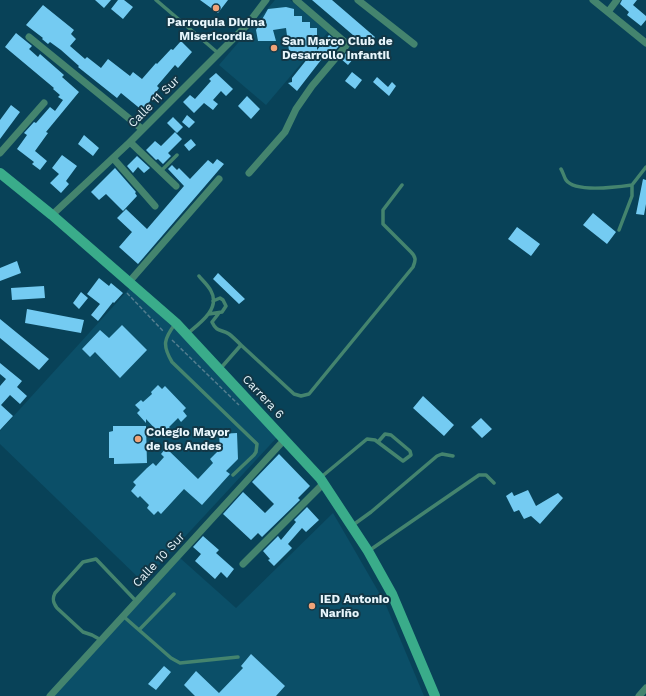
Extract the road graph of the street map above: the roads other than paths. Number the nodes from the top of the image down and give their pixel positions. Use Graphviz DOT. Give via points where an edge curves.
graph roads {
  1 [pos="156,0"];
  2 [pos="266,0"];
  3 [pos="296,0"];
  4 [pos="358,0"];
  5 [pos="593,0"];
  6 [pos="617,0"];
  7 [pos="608,12"];
  8 [pos="29,37"];
  9 [pos="646,43"];
  10 [pos="414,44"];
  11 [pos="218,53"];
  12 [pos="44,103"];
  13 [pos="142,129"];
  14 [pos="130,142"];
  15 [pos="0,153"];
  16 [pos="177,155"];
  17 [pos="113,158"];
  18 [pos="646,167"];
  19 [pos="561,169"];
  20 [pos="160,172"];
  21 [pos="0,173"];
  22 [pos="249,173"];
  23 [pos="219,178"];
  24 [pos="402,185"];
  25 [pos="632,185"];
  26 [pos="176,186"];
  27 [pos="155,206"];
  28 [pos="52,215"];
  29 [pos="620,230"];
  30 [pos="199,276"];
  31 [pos="130,283"];
  32 [pos="213,301"];
  33 [pos="219,313"];
  34 [pos="209,314"];
  35 [pos="176,324"];
  36 [pos="186,335"];
  37 [pos="241,345"];
  38 [pos="219,369"];
  39 [pos="285,439"];
  40 [pos="378,442"];
  41 [pos="453,456"];
  42 [pos="233,475"];
  43 [pos="322,480"];
  44 [pos="494,483"];
  45 [pos="352,526"];
  46 [pos="368,551"];
  47 [pos="243,564"];
  48 [pos="174,594"];
  49 [pos="136,601"];
  50 [pos="123,616"];
  51 [pos="139,630"];
  52 [pos="100,640"];
  53 [pos="238,657"];
  54 [pos="646,688"];
  55 [pos="50,696"];
  56 [pos="435,696"];
  57 [pos="639,696"];
  1 -- 11 [label="lane"];
  2 -- 11 [label="street, Calle 11 Sur" via="247,24"];
  3 -- 22 [label="street" via="347,44 312,86 285,132"];
  4 -- 10 [label="street"];
  5 -- 7 [label="street"];
  6 -- 7 [label="street"];
  7 -- 9 [label="street"];
  8 -- 13 [label="street"];
  11 -- 13 [label="street, Calle 11 Sur"];
  12 -- 15 [label="street"];
  13 -- 14 [label="street, Calle 11 Sur"];
  14 -- 17 [label="street, Calle 11 Sur"];
  14 -- 20 [label="street"];
  16 -- 20 [label="lane"];
  17 -- 27 [label="street"];
  17 -- 28 [label="street, Calle 11 Sur"];
  18 -- 25 [label="lane"];
  19 -- 25 [label="lane" via="566,181 573,186 606,188"];
  20 -- 26 [label="street"];
  21 -- 28 [label="main road, Carrera 6"];
  23 -- 31 [label="street"];
  24 -- 37 [label="lane" via="383,210 383,224 412,252 416,261 309,394 294,394"];
  25 -- 29 [label="lane" via="632,196"];
  28 -- 31 [label="main road, Carrera 6"];
  30 -- 32 [label="lane" via="211,291"];
  31 -- 35 [label="main road, Carrera 6"];
  32 -- 33 [label="lane" via="220,298 225,302 224,310"];
  32 -- 34 [label="lane"];
  33 -- 34 [label="lane"];
  33 -- 37 [label="lane" via="212,322 213,325 218,331 228,333"];
  34 -- 36 [label="lane"];
  35 -- 36 [label="main road, Carrera 6"];
  35 -- 42 [label="lane" via="167,335 165,344 172,362 257,444 254,455"];
  36 -- 38 [label="main road, Carrera 6"];
  37 -- 38 [label="lane"];
  38 -- 39 [label="main road, Carrera 6"];
  39 -- 43 [label="main road, Carrera 6"];
  39 -- 49 [label="street, Calle 10 Sur"];
  40 -- 40 [label="lane" via="385,434 391,435 410,451 411,455 404,461"];
  40 -- 43 [label="lane" via="367,439"];
  41 -- 45 [label="lane" via="437,456"];
  43 -- 45 [label="main road, Carrera 6"];
  43 -- 47 [label="street"];
  44 -- 46 [label="lane" via="486,475 479,475"];
  45 -- 46 [label="main road, Carrera 6"];
  46 -- 56 [label="main road, Carrera 6" via="392,594"];
  48 -- 51 [label="lane"];
  49 -- 50 [label="street, Calle 10 Sur"];
  49 -- 52 [label="lane" via="96,559 83,562 52,598 54,604 83,632"];
  50 -- 51 [label="lane"];
  50 -- 52 [label="street, Calle 10 Sur"];
  51 -- 53 [label="lane" via="180,663"];
  52 -- 55 [label="street, Calle 10 Sur"];
  54 -- 57 [label="street"];
}
